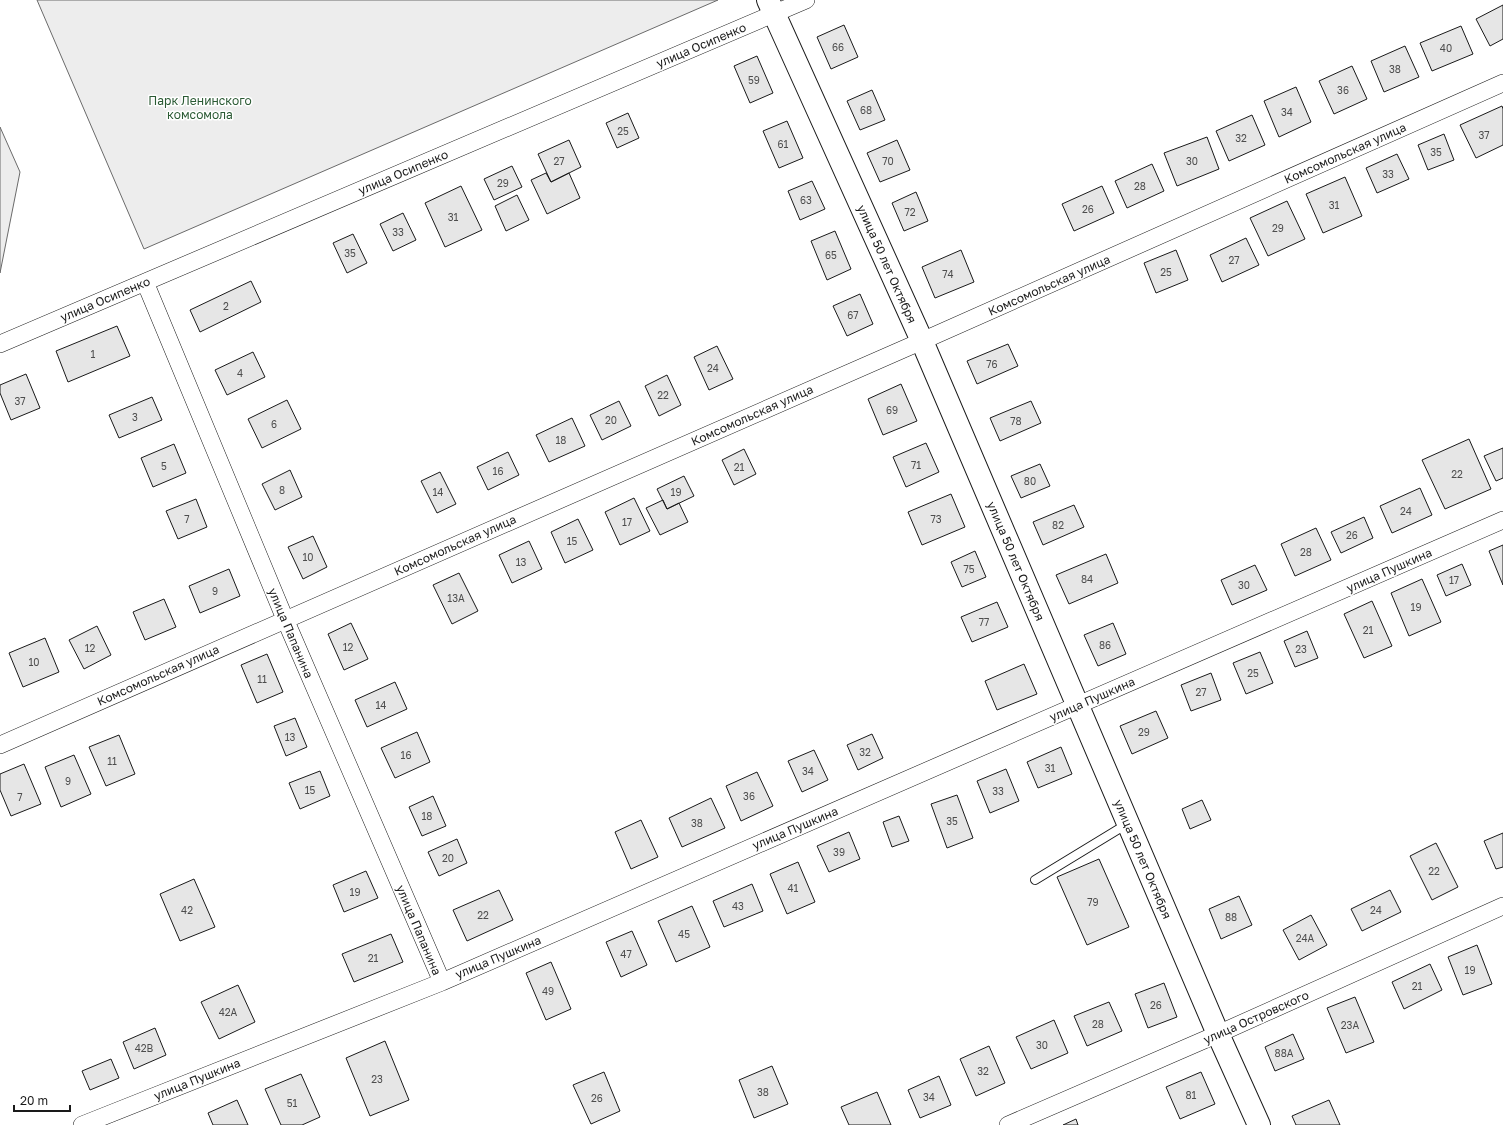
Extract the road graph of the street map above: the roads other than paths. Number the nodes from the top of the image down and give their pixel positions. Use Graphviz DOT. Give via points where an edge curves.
graph roads {
  1 [pos="806,0"];
  2 [pos="771,7"];
  3 [pos="1503,83"];
  4 [pos="145,282"];
  5 [pos="922,341"];
  6 [pos="0,344"];
  7 [pos="1503,520"];
  8 [pos="285,619"];
  9 [pos="1077,706"];
  10 [pos="0,745"];
  11 [pos="1128,824"];
  12 [pos="1035,880"];
  13 [pos="1503,906"];
  14 [pos="442,982"];
  15 [pos="1218,1034"];
  16 [pos="82,1125"];
  17 [pos="1008,1125"];
  18 [pos="1259,1125"];
  1 -- 2 [label="street, улица Осипенко"];
  2 -- 4 [label="street, улица Осипенко"];
  2 -- 5 [label="street, улица 50 лет Октября"];
  3 -- 5 [label="street, Комсомольская улица"];
  4 -- 6 [label="street, улица Осипенко"];
  4 -- 8 [label="street, улица Папанина"];
  5 -- 8 [label="street, Комсомольская улица"];
  5 -- 9 [label="street, улица 50 лет Октября"];
  7 -- 9 [label="street, улица Пушкина"];
  8 -- 10 [label="street, Комсомольская улица"];
  8 -- 14 [label="street, улица Папанина"];
  9 -- 11 [label="street, улица 50 лет Октября"];
  9 -- 14 [label="street, улица Пушкина"];
  11 -- 12 [label="lane"];
  11 -- 15 [label="street, улица 50 лет Октября"];
  13 -- 15 [label="street, улица Островского"];
  14 -- 16 [label="street, улица Пушкина"];
  15 -- 17 [label="street, улица Островского"];
  15 -- 18 [label="street, улица 50 лет Октября"];
}
